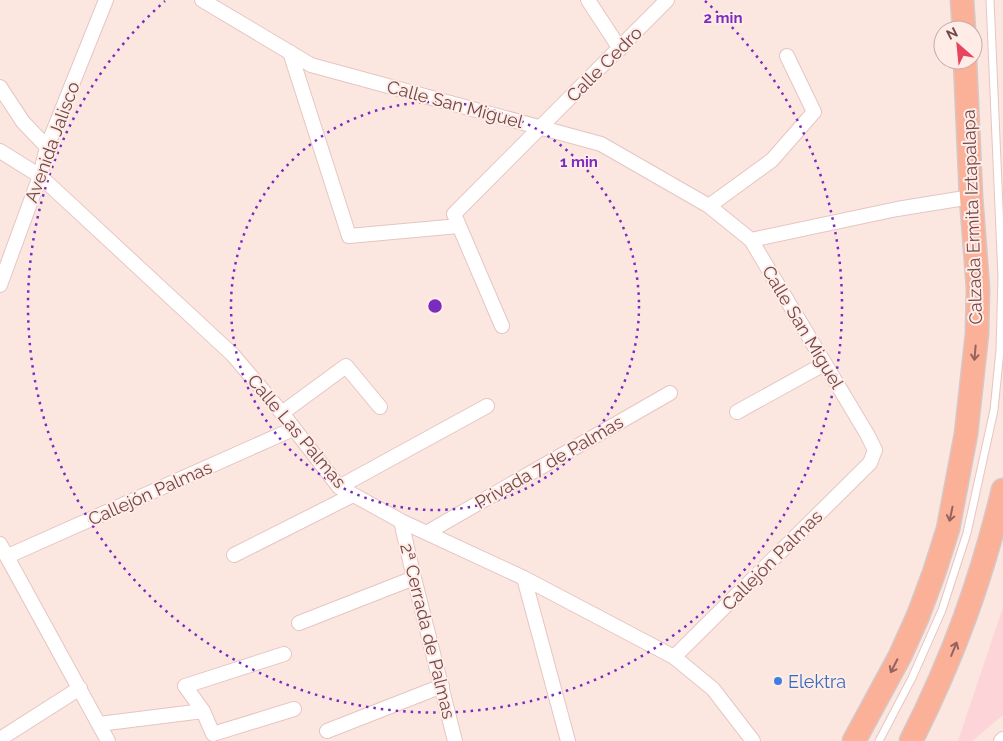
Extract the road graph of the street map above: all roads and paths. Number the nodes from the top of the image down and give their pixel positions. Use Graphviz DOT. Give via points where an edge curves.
graph roads {
  1 [pos="106,0"];
  2 [pos="202,0"];
  3 [pos="588,0"];
  4 [pos="667,0"];
  5 [pos="962,0"];
  6 [pos="990,0"];
  7 [pos="963,20"];
  8 [pos="620,49"];
  9 [pos="290,52"];
  10 [pos="787,56"];
  11 [pos="965,70"];
  12 [pos="0,87"];
  13 [pos="541,127"];
  14 [pos="47,147"];
  15 [pos="0,151"];
  16 [pos="40,176"];
  17 [pos="971,197"];
  18 [pos="709,206"];
  19 [pos="459,226"];
  20 [pos="751,240"];
  21 [pos="0,284"];
  22 [pos="502,326"];
  23 [pos="824,364"];
  24 [pos="670,393"];
  25 [pos="380,406"];
  26 [pos="487,406"];
  27 [pos="737,412"];
  28 [pos="282,413"];
  29 [pos="293,430"];
  30 [pos="870,464"];
  31 [pos="339,487"];
  32 [pos="1003,490"];
  33 [pos="353,495"];
  34 [pos="1000,515"];
  35 [pos="401,521"];
  36 [pos="428,532"];
  37 [pos="4,550"];
  38 [pos="234,555"];
  39 [pos="414,578"];
  40 [pos="524,578"];
  41 [pos="299,623"];
  42 [pos="284,654"];
  43 [pos="674,657"];
  44 [pos="442,686"];
  45 [pos="80,688"];
  46 [pos="294,709"];
  47 [pos="203,710"];
  48 [pos="99,724"];
  49 [pos="327,731"];
  50 [pos="0,739"];
  51 [pos="108,741"];
  52 [pos="455,741"];
  53 [pos="568,741"];
  54 [pos="753,741"];
  55 [pos="854,741"];
  56 [pos="879,741"];
  57 [pos="911,741"];
  1 -- 14 [label="street, Avenida Jalisco"];
  2 -- 9 [label="street, Calle San Miguel"];
  3 -- 8 [label="street"];
  4 -- 8 [label="street, Calle Cedro"];
  5 -- 7 [label="main road"];
  6 -- 56 [label="lane" via="1002,277 994,410 967,533 942,610"];
  8 -- 13 [label="street, Calle Cedro"];
  9 -- 13 [label="street, Calle San Miguel" via="311,65"];
  9 -- 19 [label="street" via="349,236"];
  10 -- 18 [label="street" via="814,112 772,160"];
  11 -- 17 [label="main road, Calzada Ermita Iztapalapa"];
  12 -- 14 [label="street" via="23,122"];
  13 -- 18 [label="street, Calle San Miguel" via="601,144"];
  13 -- 19 [label="street, Calle Cedro" via="454,214"];
  14 -- 16 [label="street, Avenida Jalisco"];
  15 -- 16 [label="street, Calle Las Palmas"];
  16 -- 21 [label="street, Avenida Jalisco"];
  16 -- 28 [label="street, Calle Las Palmas" via="233,355"];
  17 -- 20 [label="street"];
  17 -- 55 [label="main road, Calzada Ermita Iztapalapa, one-way" via="978,288 976,334 966,434 948,529 918,616"];
  18 -- 20 [label="street, Calle San Miguel"];
  19 -- 22 [label="street"];
  20 -- 23 [label="street, Calle San Miguel"];
  23 -- 27 [label="street"];
  23 -- 30 [label="street, Calle San Miguel" via="875,450"];
  24 -- 36 [label="street, Privada 7 de Palmas"];
  25 -- 28 [label="street" via="346,366"];
  26 -- 31 [label="street"];
  28 -- 29 [label="street, Calle Las Palmas"];
  29 -- 31 [label="street, Calle Las Palmas"];
  29 -- 37 [label="street, Callejón Palmas"];
  30 -- 43 [label="street, Callejón Palmas"];
  31 -- 33 [label="street, Calle Las Palmas"];
  32 -- 34 [label="main road"];
  33 -- 35 [label="street, Calle Las Palmas"];
  33 -- 38 [label="street"];
  57 -- 34 [label="main road, one-way" via="963,626"];
  35 -- 36 [label="street, Calle Las Palmas"];
  35 -- 39 [label="street, 2ª Cerrada de Palmas"];
  36 -- 40 [label="street, Calle Las Palmas"];
  37 -- 45 [label="street"];
  39 -- 41 [label="street"];
  39 -- 44 [label="street, 2ª Cerrada de Palmas"];
  40 -- 43 [label="street, Calle Las Palmas"];
  40 -- 53 [label="street"];
  42 -- 47 [label="street" via="185,686"];
  43 -- 54 [label="street, Calle Las Palmas" via="713,689"];
  44 -- 49 [label="street"];
  44 -- 52 [label="street, 2ª Cerrada de Palmas"];
  45 -- 48 [label="street"];
  45 -- 50 [label="street"];
  46 -- 47 [label="street" via="213,734"];
  47 -- 48 [label="street"];
  48 -- 51 [label="street"];
}
